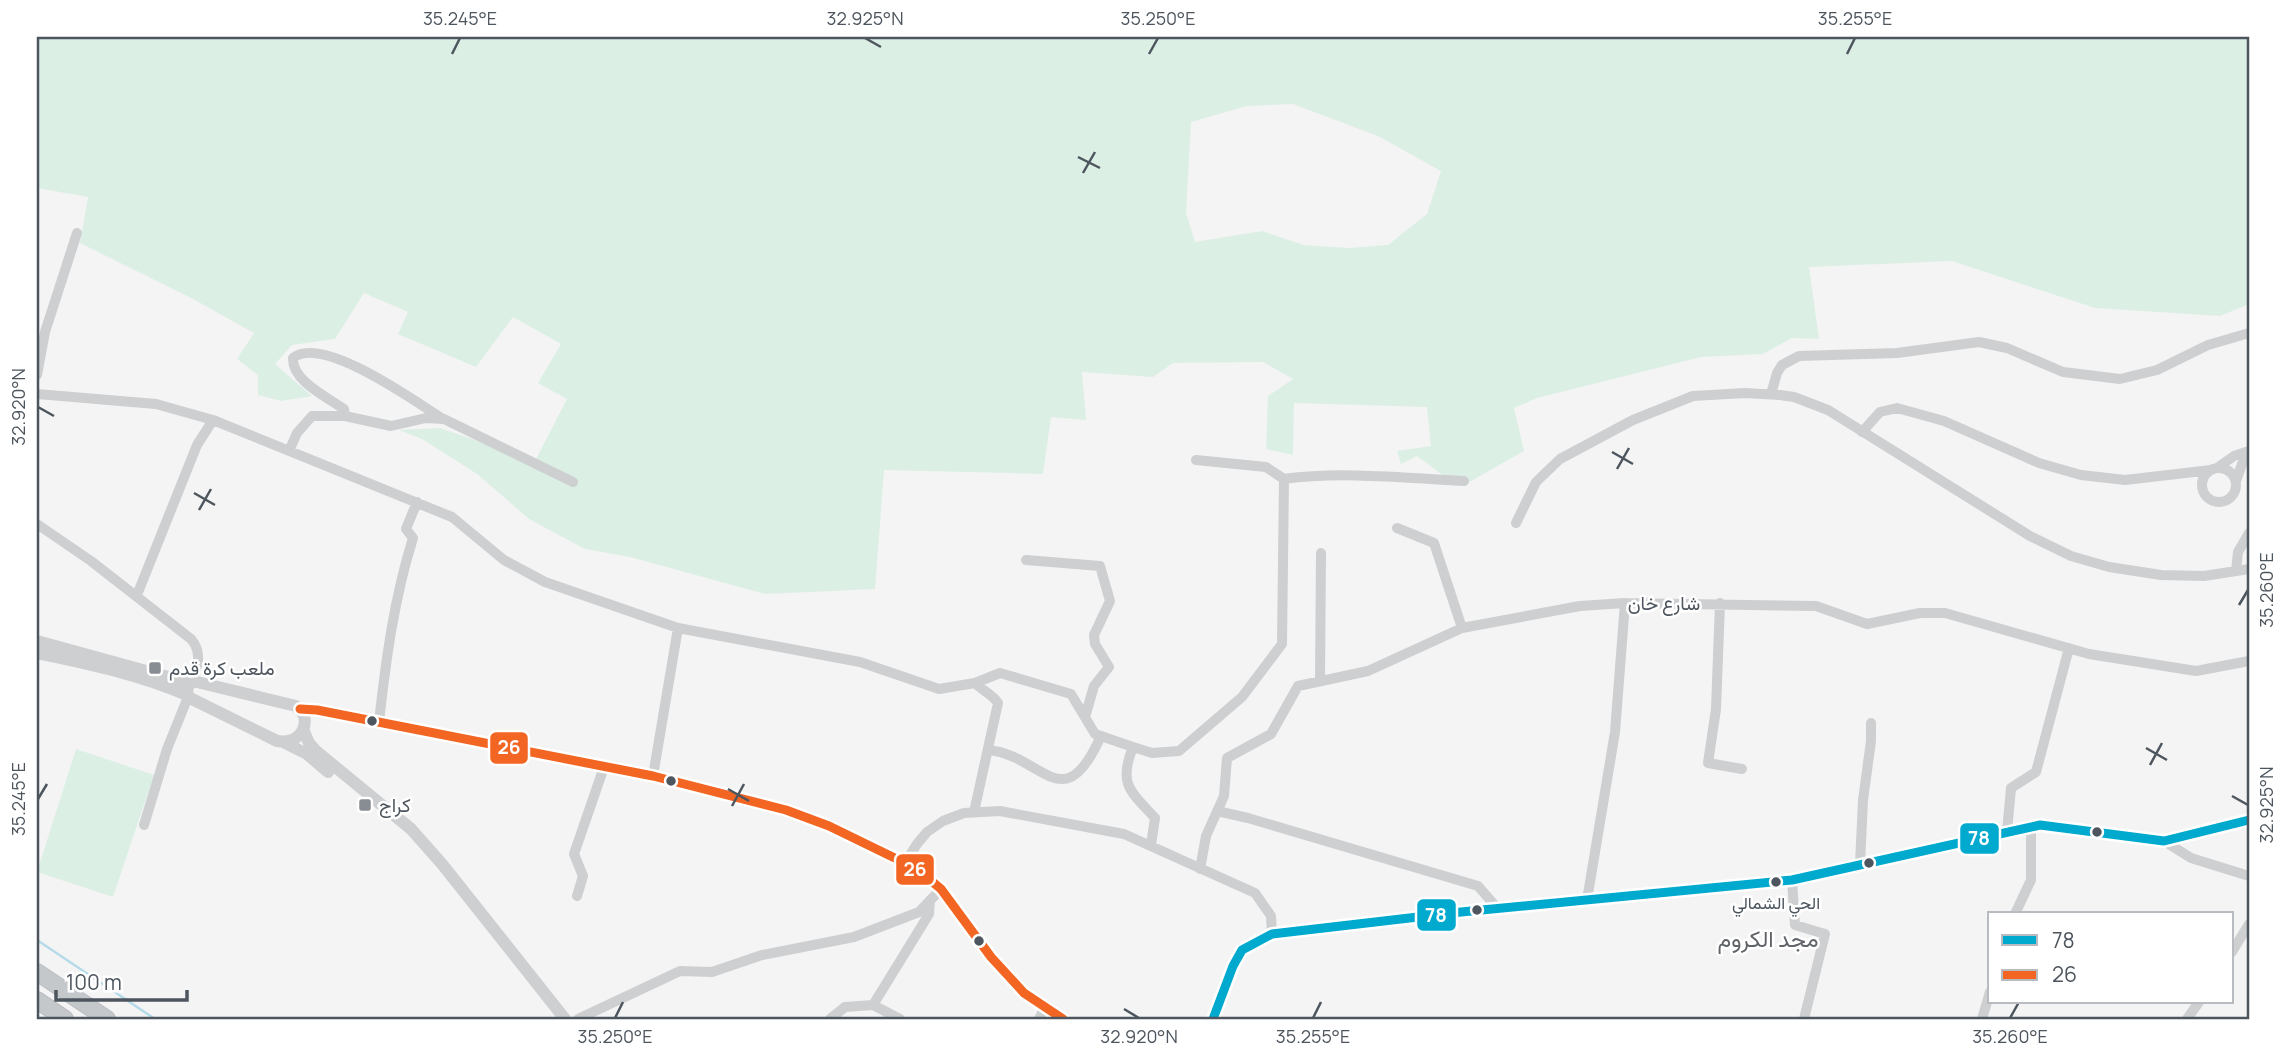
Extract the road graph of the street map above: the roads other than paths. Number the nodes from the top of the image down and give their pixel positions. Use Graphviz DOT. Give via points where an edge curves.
graph roads {
  1 [pos="77,233"];
  2 [pos="2249,333"];
  3 [pos="37,375"];
  4 [pos="37,394"];
  5 [pos="1771,394"];
  6 [pos="345,416"];
  7 [pos="444,419"];
  8 [pos="213,420"];
  9 [pos="1862,432"];
  10 [pos="289,450"];
  11 [pos="2249,452"];
  12 [pos="1196,460"];
  13 [pos="2214,469"];
  14 [pos="2178,474"];
  15 [pos="1284,479"];
  16 [pos="1464,481"];
  17 [pos="2236,481"];
  18 [pos="573,482"];
  19 [pos="2202,486"];
  20 [pos="416,502"];
  21 [pos="1516,523"];
  22 [pos="37,524"];
  23 [pos="1397,528"];
  24 [pos="2249,533"];
  25 [pos="1321,552"];
  26 [pos="1026,560"];
  27 [pos="2249,569"];
  28 [pos="2236,571"];
  29 [pos="137,595"];
  30 [pos="1625,603"];
  31 [pos="1720,603"];
  32 [pos="678,628"];
  33 [pos="1462,628"];
  34 [pos="37,641"];
  35 [pos="2069,648"];
  36 [pos="37,653"];
  37 [pos="2249,661"];
  38 [pos="1320,681"];
  39 [pos="975,683"];
  40 [pos="192,688"];
  41 [pos="300,709"];
  42 [pos="1085,717"];
  43 [pos="379,722"];
  44 [pos="1871,723"];
  45 [pos="303,729"];
  46 [pos="1101,736"];
  47 [pos="283,742"];
  48 [pos="1133,747"];
  49 [pos="988,750"];
  50 [pos="604,767"];
  51 [pos="1742,769"];
  52 [pos="653,776"];
  53 [pos="1217,811"];
  54 [pos="974,813"];
  55 [pos="2249,820"];
  56 [pos="144,825"];
  57 [pos="2031,827"];
  58 [pos="2007,832"];
  59 [pos="2164,841"];
  60 [pos="1151,845"];
  61 [pos="905,863"];
  62 [pos="1860,864"];
  63 [pos="1200,869"];
  64 [pos="2249,876"];
  65 [pos="453,879"];
  66 [pos="1792,880"];
  67 [pos="941,889"];
  68 [pos="577,896"];
  69 [pos="930,900"];
  70 [pos="1587,900"];
  71 [pos="1498,909"];
  72 [pos="2016,912"];
  73 [pos="2249,924"];
  74 [pos="1272,934"];
  75 [pos="2234,949"];
  76 [pos="37,972"];
  77 [pos="1988,999"];
  78 [pos="37,1000"];
  79 [pos="2198,1004"];
  80 [pos="873,1005"];
  81 [pos="1042,1013"];
  82 [pos="65,1019"];
  83 [pos="107,1019"];
  84 [pos="565,1019"];
  85 [pos="578,1019"];
  86 [pos="830,1019"];
  87 [pos="900,1019"];
  88 [pos="1063,1019"];
  89 [pos="1213,1019"];
  90 [pos="1804,1019"];
  91 [pos="1982,1019"];
  92 [pos="2187,1019"];
  1 -- 3 [label="street" via="45,332"];
  2 -- 5 [label="street" via="2208,345 2157,370 2120,379 2063,372 2007,348 1979,342 1913,351 1800,356 1782,365"];
  4 -- 8 [label="street" via="156,404"];
  5 -- 9 [label="street" via="1816,405"];
  5 -- 21 [label="street" via="1693,396 1633,420 1560,459 1536,482"];
  6 -- 7 [label="street" via="391,426"];
  6 -- 7 [label="street" via="344,409 302,379 293,358 311,352 348,362"];
  6 -- 10 [label="street" via="312,416"];
  7 -- 18 [label="street"];
  8 -- 10 [label="street"];
  8 -- 29 [label="street" via="197,445"];
  9 -- 14 [label="street" via="1880,412 1897,408 1965,430 2059,470 2125,480"];
  9 -- 28 [label="street" via="2030,537 2071,556 2109,568 2161,575"];
  10 -- 20 [label="street"];
  11 -- 13 [label="street"];
  11 -- 17 [label="street"];
  12 -- 15 [label="street" via="1266,467"];
  13 -- 14 [label="street"];
  13 -- 17 [label="street" via="2228,470"];
  13 -- 19 [label="street" via="2203,478"];
  14 -- 19 [label="street"];
  15 -- 16 [label="street"];
  15 -- 48 [label="street" via="1282,644 1242,697 1179,751 1152,753"];
  17 -- 19 [label="street" via="2233,496 2218,503 2208,499"];
  20 -- 32 [label="street" via="452,517 504,561 545,582"];
  20 -- 43 [label="street" via="406,529 413,538 386,655"];
  22 -- 29 [label="street"];
  23 -- 33 [label="street" via="1434,543"];
  24 -- 28 [label="street" via="2238,552"];
  25 -- 38 [label="street"];
  26 -- 42 [label="street" via="1100,566 1110,601 1094,635 1109,667 1094,686"];
  27 -- 28 [label="street"];
  29 -- 40 [label="street" via="198,650"];
  30 -- 31 [label="street, شارع خان"];
  30 -- 33 [label="street, شارع خان" via="1580,606"];
  30 -- 70 [label="street" via="1615,732"];
  31 -- 35 [label="street, شارع خان" via="1816,606 1867,625 1920,613 1945,613"];
  31 -- 51 [label="street" via="1716,709 1708,763"];
  32 -- 39 [label="street" via="860,662 939,690"];
  32 -- 52 [label="street"];
  33 -- 38 [label="street, شارع خان" via="1368,671"];
  34 -- 40 [label="street"];
  35 -- 37 [label="street, شارع خان" via="2196,671"];
  35 -- 58 [label="street" via="2036,772 2011,788"];
  36 -- 40 [label="street" via="161,685"];
  38 -- 53 [label="street, شارع خان" via="1298,686 1271,733 1227,758 1224,796"];
  39 -- 42 [label="street" via="1000,673 1071,694"];
  39 -- 49 [label="street" via="998,703"];
  40 -- 41 [label="street" via="281,701"];
  40 -- 47 [label="street"];
  40 -- 56 [label="street"];
  41 -- 43 [label="street"];
  41 -- 45 [label="street"];
  42 -- 46 [label="street"];
  43 -- 50 [label="street"];
  44 -- 62 [label="street"];
  45 -- 47 [label="street" via="295,739"];
  45 -- 65 [label="street" via="316,751 411,829"];
  46 -- 48 [label="street"];
  46 -- 49 [label="street" via="1086,763 1061,781 1003,751"];
  47 -- 65 [label="street" via="307,754"];
  48 -- 60 [label="street" via="1125,767 1129,787 1155,818"];
  49 -- 54 [label="street"];
  50 -- 52 [label="street"];
  50 -- 68 [label="street" via="573,854 583,876"];
  52 -- 61 [label="street" via="786,810"];
  53 -- 63 [label="street, شارع خان" via="1206,836"];
  53 -- 71 [label="street" via="1478,886"];
  54 -- 60 [label="street" via="1000,811 1124,834"];
  54 -- 61 [label="street" via="943,821 927,832"];
  55 -- 59 [label="street"];
  57 -- 58 [label="street"];
  57 -- 59 [label="street"];
  57 -- 72 [label="street" via="2031,880"];
  58 -- 62 [label="street"];
  59 -- 64 [label="street" via="2190,858"];
  60 -- 63 [label="street"];
  61 -- 67 [label="street"];
  62 -- 66 [label="street"];
  63 -- 74 [label="street" via="1255,893 1271,916"];
  65 -- 84 [label="street"];
  66 -- 70 [label="street"];
  66 -- 90 [label="street" via="1795,925 1825,934"];
  67 -- 69 [label="street"];
  67 -- 81 [label="street" via="991,957"];
  69 -- 80 [label="street" via="929,914"];
  69 -- 85 [label="street" via="919,912 854,937 761,955 712,972 680,971"];
  70 -- 71 [label="street"];
  71 -- 74 [label="street"];
  73 -- 75 [label="street"];
  74 -- 89 [label="street" via="1242,950"];
  76 -- 83 [label="highway"];
  77 -- 91 [label="street"];
  78 -- 82 [label="highway"];
  79 -- 92 [label="street"];
  80 -- 86 [label="street" via="845,1007"];
  80 -- 87 [label="street"];
  81 -- 88 [label="street"];
}
